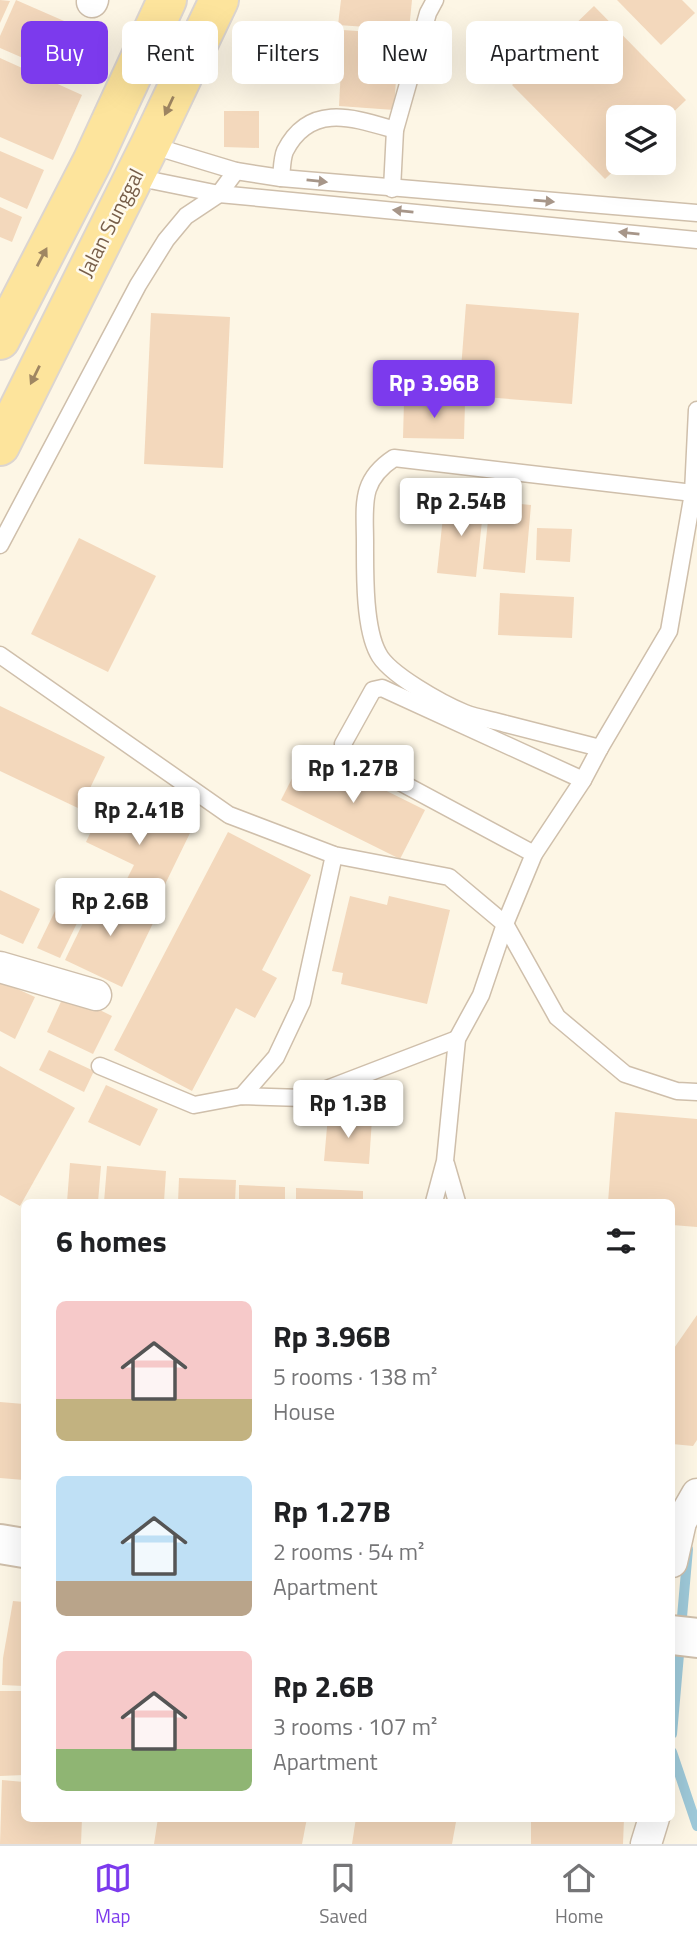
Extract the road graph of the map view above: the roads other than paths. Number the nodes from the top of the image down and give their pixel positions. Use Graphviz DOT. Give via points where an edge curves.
graph roads {
  1 [pos="167,0"];
  2 [pos="219,0"];
  3 [pos="435,0"];
  4 [pos="395,131"];
  5 [pos="98,147"];
  6 [pos="142,161"];
  7 [pos="236,171"];
  8 [pos="281,178"];
  9 [pos="392,189"];
  10 [pos="219,194"];
  11 [pos="697,213"];
  12 [pos="697,240"];
  13 [pos="9,302"];
  14 [pos="60,324"];
  15 [pos="0,340"];
  16 [pos="697,410"];
  17 [pos="0,446"];
  18 [pos="693,493"];
  19 [pos="0,545"];
  20 [pos="0,656"];
  21 [pos="600,747"];
  22 [pos="583,780"];
  23 [pos="534,854"];
  24 [pos="334,855"];
  25 [pos="505,924"];
  26 [pos="0,967"];
  27 [pos="96,995"];
  28 [pos="457,1039"];
  29 [pos="100,1066"];
  30 [pos="697,1092"];
  31 [pos="242,1096"];
  32 [pos="445,1161"];
  33 [pos="435,1199"];
  34 [pos="456,1199"];
  35 [pos="697,1494"];
  36 [pos="0,1544"];
  37 [pos="21,1548"];
  38 [pos="675,1549"];
  39 [pos="675,1636"];
  40 [pos="697,1638"];
  41 [pos="653,1822"];
  42 [pos="646,1844"];
  1 -- 5 [label="main road"];
  2 -- 6 [label="main road, Jalan Sunggal, one-way"];
  3 -- 4 [label="lane"];
  4 -- 8 [label="lane" via="350,117 322,118 306,126 285,152"];
  4 -- 9 [label="lane"];
  5 -- 6 [label="main road"];
  13 -- 5 [label="main road, one-way"];
  6 -- 7 [label="lane"];
  6 -- 10 [label="lane"];
  6 -- 14 [label="main road, Jalan Sunggal"];
  7 -- 8 [label="lane"];
  7 -- 10 [label="lane"];
  8 -- 9 [label="lane, one-way"];
  9 -- 11 [label="lane, one-way"];
  12 -- 10 [label="lane, one-way"];
  10 -- 19 [label="lane" via="186,216 166,240"];
  13 -- 14 [label="street"];
  13 -- 15 [label="main road"];
  14 -- 17 [label="main road, Jalan Sunggal, one-way"];
  16 -- 18 [label="lane"];
  18 -- 21 [label="lane" via="669,631"];
  18 -- 21 [label="lane" via="394,458 371,477 365,496 365,576 372,640 387,666 466,713"];
  20 -- 24 [label="lane" via="229,815"];
  21 -- 22 [label="lane"];
  22 -- 23 [label="lane"];
  22 -- 23 [label="lane" via="382,688 373,690 343,744 344,752"];
  23 -- 25 [label="lane"];
  24 -- 25 [label="lane" via="449,877"];
  24 -- 31 [label="lane" via="302,1002 276,1057"];
  25 -- 28 [label="lane" via="481,995"];
  25 -- 30 [label="lane" via="557,1017 625,1074 677,1091"];
  26 -- 27 [label="street"];
  28 -- 31 [label="lane" via="303,1098"];
  28 -- 32 [label="lane"];
  29 -- 31 [label="lane" via="194,1105"];
  32 -- 33 [label="lane"];
  32 -- 34 [label="lane"];
  35 -- 38 [label="street" via="681,1522"];
  36 -- 37 [label="street"];
  39 -- 40 [label="street"];
  41 -- 42 [label="street"];
}
